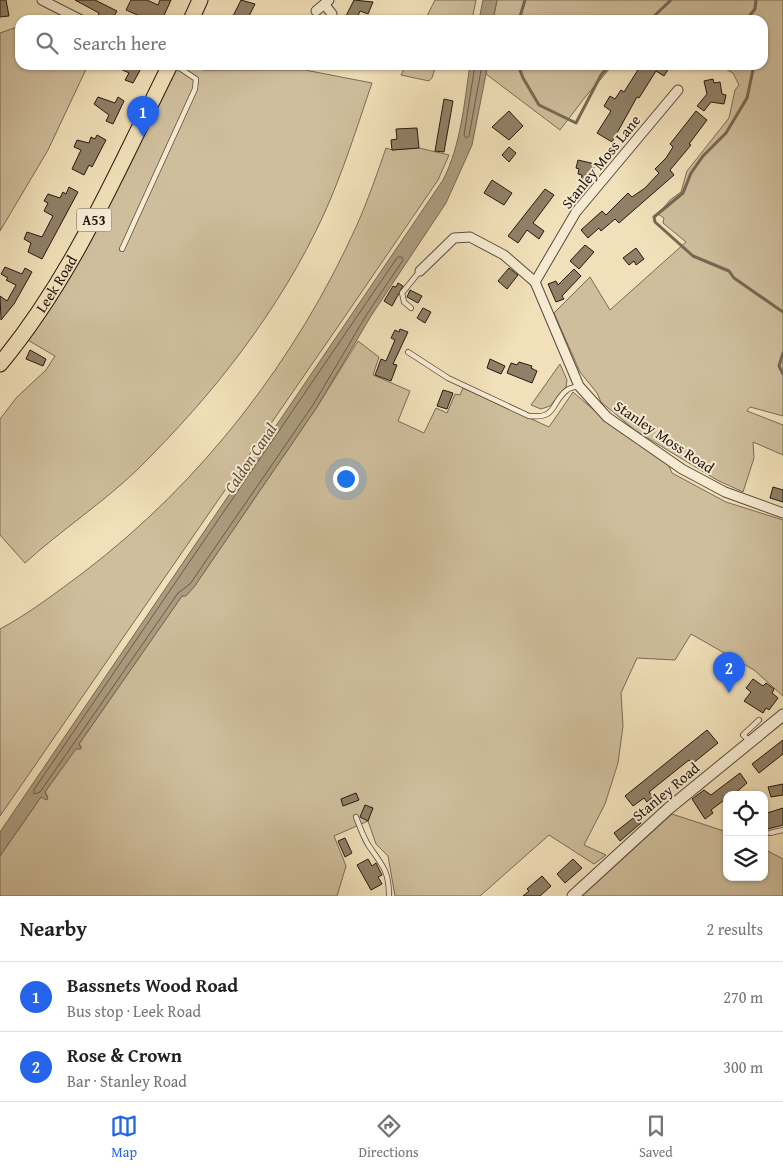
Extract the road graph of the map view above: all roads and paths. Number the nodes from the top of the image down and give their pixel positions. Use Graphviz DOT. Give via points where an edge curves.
graph roads {
  1 [pos="42,0"];
  2 [pos="200,0"];
  3 [pos="327,2"];
  4 [pos="316,11"];
  5 [pos="332,14"];
  6 [pos="71,15"];
  7 [pos="193,15"];
  8 [pos="168,70"];
  9 [pos="182,70"];
  10 [pos="678,90"];
  11 [pos="122,249"];
  12 [pos="420,271"];
  13 [pos="535,282"];
  14 [pos="410,308"];
  15 [pos="408,352"];
  16 [pos="0,364"];
  17 [pos="578,386"];
  18 [pos="783,514"];
  19 [pos="783,715"];
  20 [pos="759,720"];
  21 [pos="751,742"];
  22 [pos="356,817"];
  23 [pos="783,830"];
  24 [pos="770,834"];
  25 [pos="389,896"];
  26 [pos="573,896"];
  1 -- 6 [label="street"];
  2 -- 7 [label="highway"];
  3 -- 4 [label="street"];
  3 -- 5 [label="street"];
  8 -- 16 [label="highway, Leek Road / A53" via="97,214 53,290"];
  9 -- 11 [label="lane" via="196,79 195,89"];
  10 -- 13 [label="street, Stanley Moss Lane" via="576,212"];
  12 -- 13 [label="street, Stanley Moss Road" via="454,238 470,237 504,255"];
  12 -- 14 [label="lane" via="402,294"];
  13 -- 17 [label="street, Stanley Moss Road"];
  15 -- 17 [label="lane" via="448,378 529,416 542,418 552,412 567,390"];
  17 -- 18 [label="street, Stanley Moss Road" via="607,417 682,469 744,501"];
  19 -- 21 [label="street, Stanley Road"];
  20 -- 21 [label="lane" via="743,735"];
  21 -- 26 [label="street, Stanley Road" via="668,808"];
  22 -- 25 [label="lane" via="370,849 385,867"];
  23 -- 24 [label="lane"];
}
